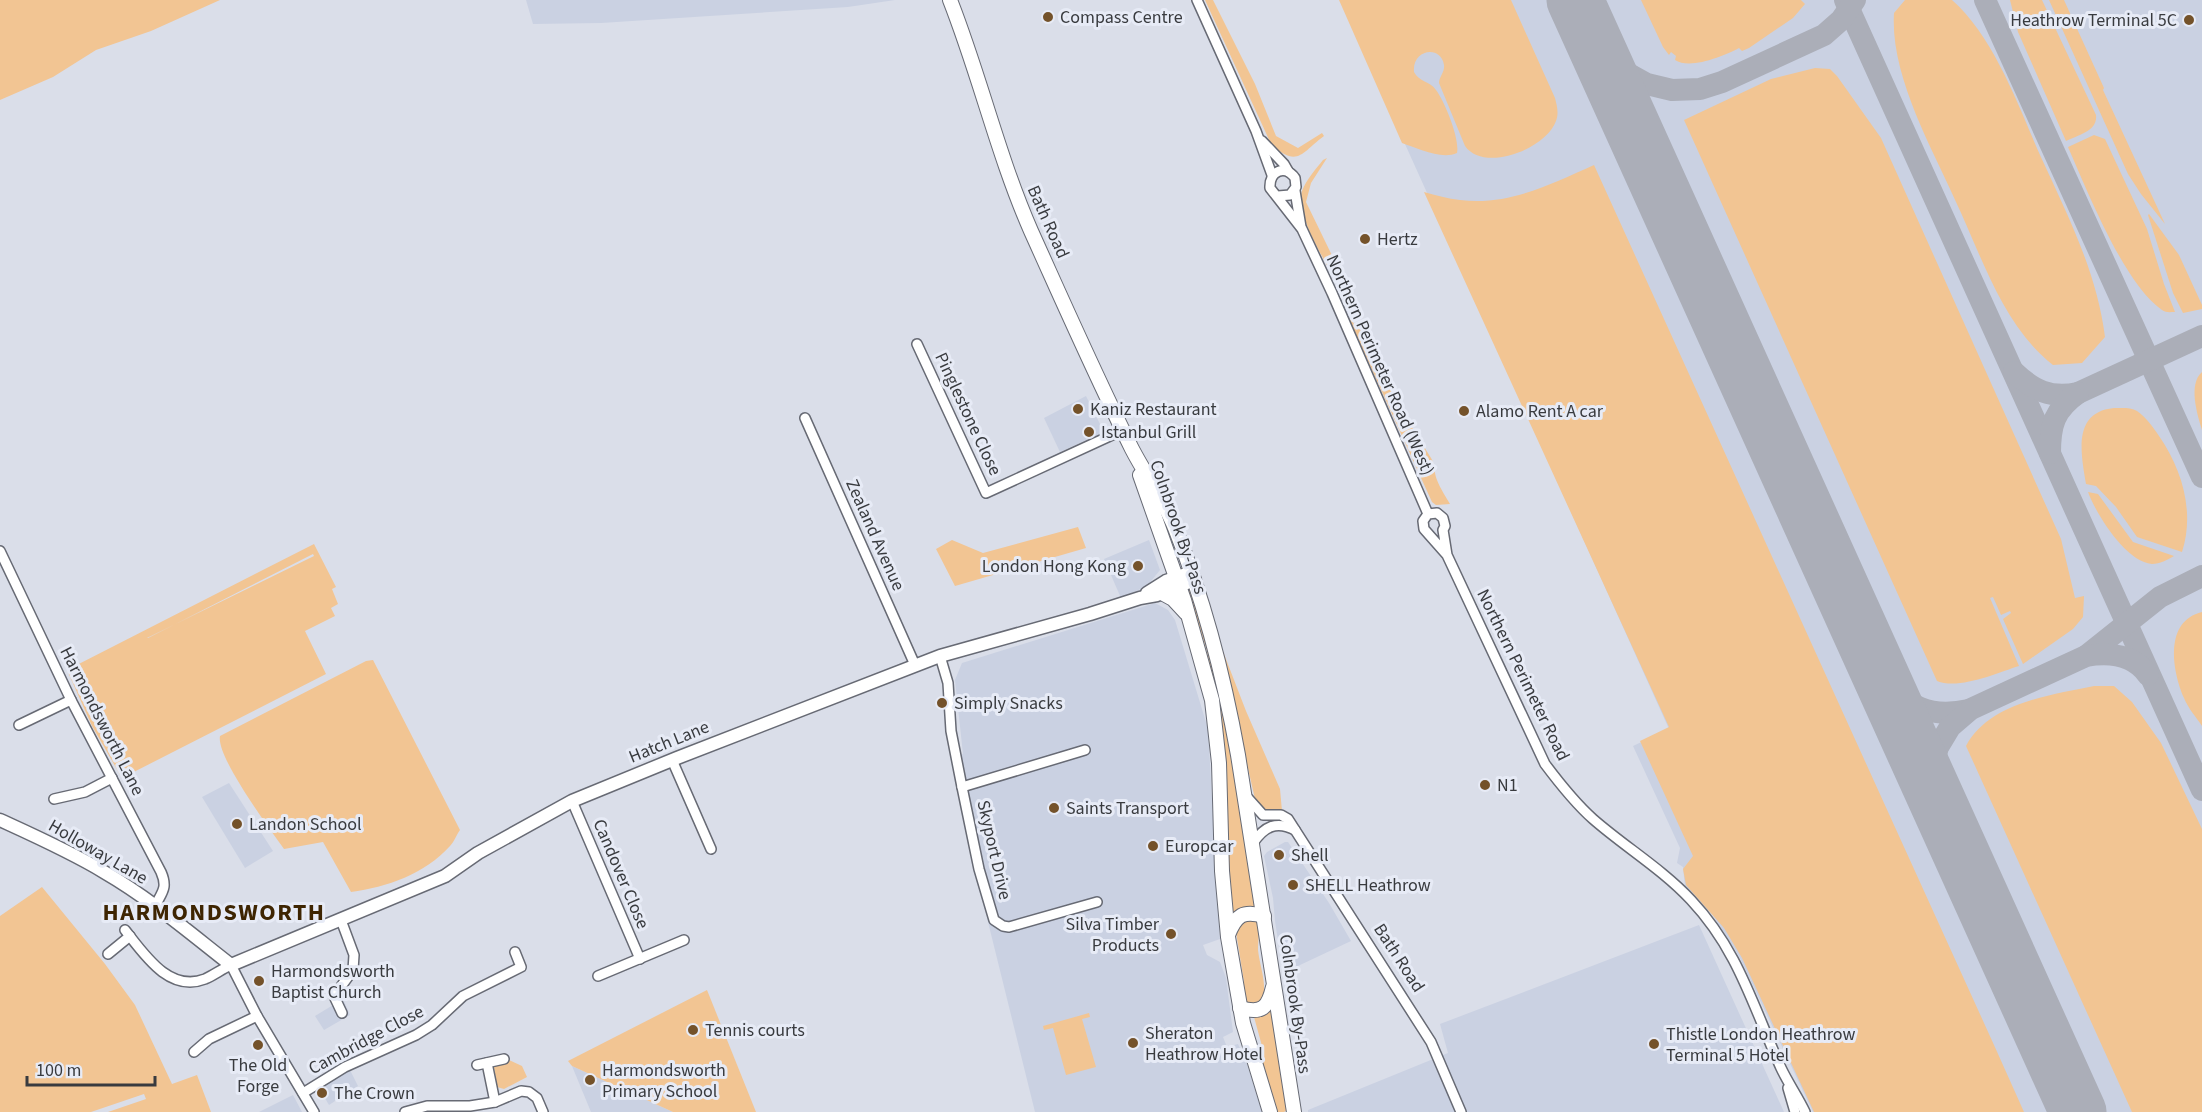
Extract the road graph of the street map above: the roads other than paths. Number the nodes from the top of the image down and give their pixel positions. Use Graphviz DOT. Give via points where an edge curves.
graph roads {
  1 [pos="950,0"];
  2 [pos="1197,0"];
  3 [pos="1256,131"];
  4 [pos="1288,171"];
  5 [pos="1272,175"];
  6 [pos="1295,191"];
  7 [pos="1278,196"];
  8 [pos="1302,229"];
  9 [pos="917,344"];
  10 [pos="805,418"];
  11 [pos="1123,430"];
  12 [pos="1133,451"];
  13 [pos="1428,514"];
  14 [pos="1443,530"];
  15 [pos="1431,534"];
  16 [pos="0,551"];
  17 [pos="1447,555"];
  18 [pos="1193,576"];
  19 [pos="1177,581"];
  20 [pos="1162,593"];
  21 [pos="1140,598"];
  22 [pos="1189,617"];
  23 [pos="940,656"];
  24 [pos="915,665"];
  25 [pos="71,700"];
  26 [pos="33,731"];
  27 [pos="1085,750"];
  28 [pos="672,760"];
  29 [pos="112,778"];
  30 [pos="962,788"];
  31 [pos="1243,791"];
  32 [pos="54,799"];
  33 [pos="572,801"];
  34 [pos="0,820"];
  35 [pos="1295,830"];
  36 [pos="1252,843"];
  37 [pos="711,849"];
  38 [pos="1097,902"];
  39 [pos="154,906"];
  40 [pos="1264,916"];
  41 [pos="341,920"];
  42 [pos="1228,937"];
  43 [pos="684,940"];
  44 [pos="515,952"];
  45 [pos="108,954"];
  46 [pos="640,959"];
  47 [pos="231,965"];
  48 [pos="598,976"];
  49 [pos="1274,983"];
  50 [pos="1240,1008"];
  51 [pos="342,1013"];
  52 [pos="257,1016"];
  53 [pos="194,1052"];
  54 [pos="504,1059"];
  55 [pos="487,1063"];
  56 [pos="477,1065"];
  57 [pos="1782,1069"];
  58 [pos="303,1093"];
  59 [pos="495,1102"];
  60 [pos="471,1109"];
  61 [pos="314,1112"];
  62 [pos="405,1112"];
  63 [pos="543,1112"];
  64 [pos="1270,1112"];
  65 [pos="1294,1112"];
  66 [pos="1461,1112"];
  67 [pos="1795,1112"];
  68 [pos="1805,1112"];
  1 -- 11 [label="highway, Bath Road" via="970,51 1005,169"];
  2 -- 3 [label="street"];
  3 -- 4 [label="street"];
  3 -- 5 [label="street"];
  4 -- 5 [label="street"];
  4 -- 6 [label="street" via="1297,183"];
  5 -- 7 [label="street" via="1270,188"];
  6 -- 7 [label="street"];
  6 -- 8 [label="street, Northern Perimeter Road (West)"];
  7 -- 8 [label="street, Northern Perimeter Road (West)"];
  8 -- 13 [label="street, Northern Perimeter Road (West)"];
  9 -- 11 [label="street, Pinglestone Close" via="986,493"];
  10 -- 24 [label="street, Zealand Avenue"];
  11 -- 12 [label="highway, Bath Road"];
  12 -- 18 [label="highway, Colnbrook By-Pass" via="1169,515"];
  12 -- 19 [label="highway, Colnbrook By-Pass"];
  13 -- 14 [label="street" via="1441,515 1445,522"];
  13 -- 15 [label="street" via="1423,525"];
  14 -- 15 [label="street"];
  14 -- 17 [label="street, Northern Perimeter Road"];
  15 -- 17 [label="street, Northern Perimeter Road"];
  16 -- 25 [label="street, Harmondsworth Lane"];
  17 -- 57 [label="street, Northern Perimeter Road" via="1545,764 1592,818 1690,899 1720,935 1742,974"];
  18 -- 19 [label="main road, Hatch Lane"];
  18 -- 31 [label="highway, Colnbrook By-Pass" via="1216,647"];
  19 -- 20 [label="main road, Hatch Lane"];
  19 -- 21 [label="main road, Hatch Lane" via="1166,581"];
  19 -- 22 [label="highway, Colnbrook By-Pass"];
  20 -- 21 [label="main road, Hatch Lane"];
  20 -- 22 [label="highway" via="1178,603"];
  21 -- 23 [label="main road, Hatch Lane"];
  22 -- 42 [label="highway, Colnbrook By-Pass" via="1216,723"];
  23 -- 24 [label="main road, Hatch Lane"];
  23 -- 30 [label="street, Skyport Drive" via="948,682 951,731"];
  24 -- 28 [label="main road, Hatch Lane"];
  25 -- 26 [label="street" via="24,723"];
  25 -- 29 [label="street, Harmondsworth Lane"];
  27 -- 30 [label="street, Skyport Drive"];
  28 -- 33 [label="main road, Hatch Lane"];
  28 -- 37 [label="street"];
  29 -- 32 [label="street" via="85,792"];
  29 -- 39 [label="street, Harmondsworth Lane" via="165,882"];
  30 -- 38 [label="street, Skyport Drive" via="994,920 1009,927"];
  31 -- 35 [label="street, Bath Road" via="1263,815 1283,816"];
  31 -- 36 [label="highway, Colnbrook By-Pass"];
  33 -- 41 [label="main road, Hatch Lane" via="478,853 445,876"];
  33 -- 46 [label="street, Candover Close"];
  34 -- 39 [label="main road, Holloway Lane" via="66,850"];
  35 -- 36 [label="street" via="1270,826"];
  35 -- 66 [label="street, Bath Road" via="1426,1033"];
  36 -- 40 [label="highway, Colnbrook By-Pass"];
  39 -- 47 [label="main road, Holloway Lane"];
  40 -- 42 [label="highway" via="1240,916"];
  40 -- 49 [label="highway, Colnbrook By-Pass"];
  41 -- 47 [label="main road, Hatch Lane"];
  41 -- 51 [label="street" via="354,955 353,970 334,996"];
  42 -- 50 [label="highway, Colnbrook By-Pass"];
  43 -- 46 [label="street, Candover Close"];
  44 -- 58 [label="street, Cambridge Close" via="521,967 463,996 432,1026 345,1067"];
  45 -- 47 [label="street" via="128,933 154,965 182,981 203,980"];
  46 -- 48 [label="street, Candover Close"];
  47 -- 52 [label="street"];
  49 -- 50 [label="highway" via="1263,1008"];
  49 -- 65 [label="highway, Colnbrook By-Pass"];
  50 -- 64 [label="highway, Colnbrook By-Pass"];
  52 -- 53 [label="street" via="209,1039"];
  52 -- 58 [label="street"];
  54 -- 55 [label="street"];
  55 -- 56 [label="street"];
  55 -- 59 [label="street"];
  57 -- 67 [label="street"];
  57 -- 68 [label="street"];
  58 -- 61 [label="street"];
  59 -- 60 [label="street"];
  59 -- 63 [label="street" via="521,1091 529,1092 537,1098"];
  60 -- 62 [label="street" via="427,1106"];
}
